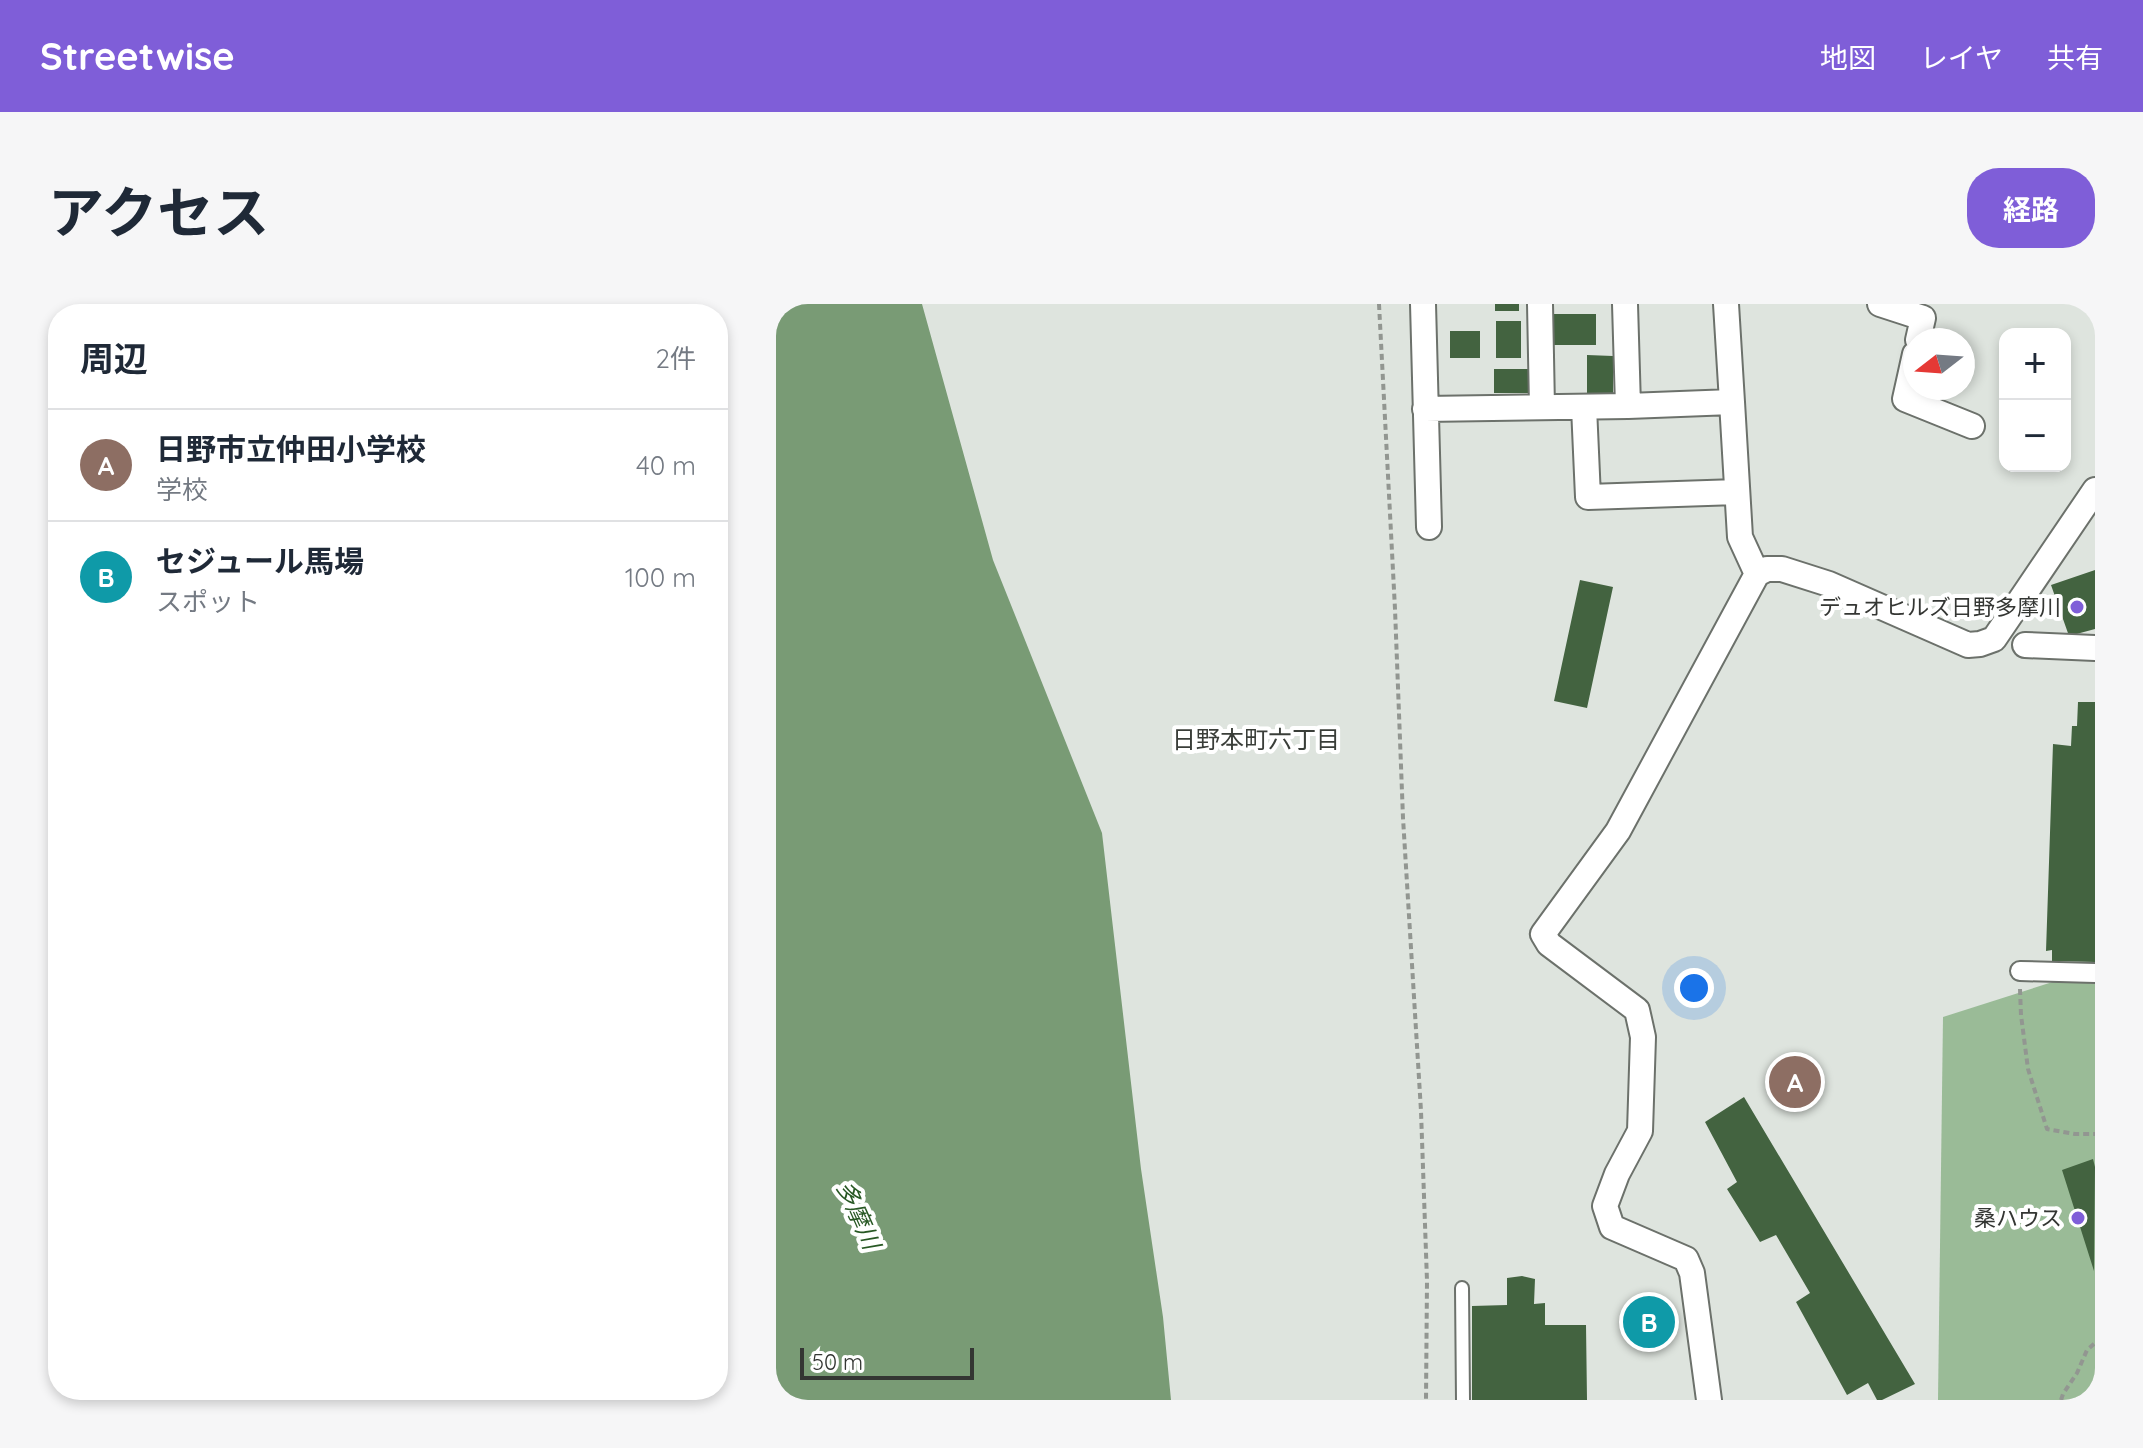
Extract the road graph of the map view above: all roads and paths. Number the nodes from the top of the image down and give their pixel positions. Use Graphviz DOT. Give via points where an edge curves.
graph roads {
  1 [pos="1379,304"];
  2 [pos="1423,304"];
  3 [pos="1540,304"];
  4 [pos="1625,304"];
  5 [pos="1726,304"];
  6 [pos="1880,304"];
  7 [pos="1921,328"];
  8 [pos="1907,400"];
  9 [pos="1732,402"];
  10 [pos="1628,406"];
  11 [pos="1542,407"];
  12 [pos="1584,407"];
  13 [pos="1425,409"];
  14 [pos="1972,426"];
  15 [pos="2095,490"];
  16 [pos="1737,492"];
  17 [pos="1429,527"];
  18 [pos="1757,574"];
  19 [pos="2025,645"];
  20 [pos="2095,648"];
  21 [pos="2020,971"];
  22 [pos="2095,973"];
  23 [pos="2095,1134"];
  24 [pos="1462,1288"];
  25 [pos="2095,1343"];
  26 [pos="1426,1400"];
  27 [pos="1463,1400"];
  28 [pos="1709,1400"];
  29 [pos="2061,1400"];
  1 -- 26 [label="path" via="1421,1097"];
  2 -- 13 [label="street"];
  3 -- 11 [label="street"];
  4 -- 10 [label="street"];
  5 -- 9 [label="street"];
  6 -- 7 [label="street" via="1923,318"];
  8 -- 14 [label="street"];
  9 -- 10 [label="street"];
  9 -- 16 [label="street"];
  10 -- 12 [label="street"];
  11 -- 12 [label="street"];
  11 -- 13 [label="street"];
  12 -- 16 [label="street" via="1588,497"];
  13 -- 17 [label="street"];
  15 -- 18 [label="street" via="1994,639 1980,644 1968,645 1782,569"];
  16 -- 18 [label="street" via="1740,537"];
  18 -- 28 [label="street" via="1618,831 1543,934 1549,944 1637,1010 1643,1037 1640,1131 1605,1206 1612,1227 1686,1259"];
  19 -- 20 [label="street"];
  21 -- 22 [label="street"];
  21 -- 23 [label="path" via="2028,1069 2047,1129"];
  24 -- 27 [label="lane"];
  25 -- 29 [label="path"];
}
